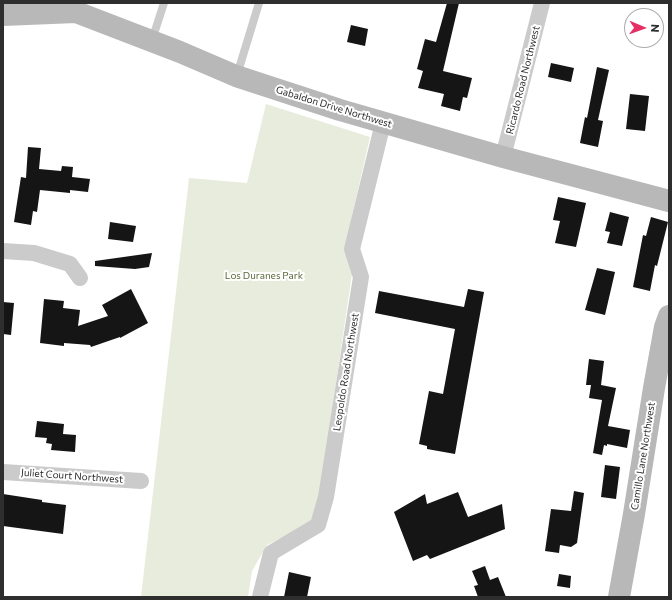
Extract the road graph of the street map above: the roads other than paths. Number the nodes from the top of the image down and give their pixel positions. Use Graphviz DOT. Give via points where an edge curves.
graph roads {
  1 [pos="164,3"];
  2 [pos="259,3"];
  3 [pos="542,3"];
  4 [pos="47,8"];
  5 [pos="3,15"];
  6 [pos="152,41"];
  7 [pos="236,76"];
  8 [pos="383,123"];
  9 [pos="503,157"];
  10 [pos="669,201"];
  11 [pos="3,251"];
  12 [pos="80,278"];
  13 [pos="669,316"];
  14 [pos="3,472"];
  15 [pos="140,480"];
  16 [pos="260,597"];
  17 [pos="618,597"];
  1 -- 6 [label="lane"];
  2 -- 7 [label="lane"];
  3 -- 9 [label="street, Ricardo Road Northwest"];
  4 -- 5 [label="street, Gabaldon Drive Northwest"];
  4 -- 6 [label="street, Gabaldon Drive Northwest" via="76,12"];
  6 -- 7 [label="street, Gabaldon Drive Northwest"];
  7 -- 8 [label="street, Gabaldon Drive Northwest"];
  8 -- 9 [label="street, Gabaldon Drive Northwest"];
  8 -- 16 [label="street, Leopoldo Road Northwest" via="352,249 361,277 326,496 318,525 271,553"];
  9 -- 10 [label="street, Gabaldon Drive Northwest"];
  11 -- 12 [label="street" via="34,253 70,264"];
  13 -- 17 [label="street, Camillo Lane Northwest"];
  14 -- 15 [label="street, Juliet Court Northwest"];
}
